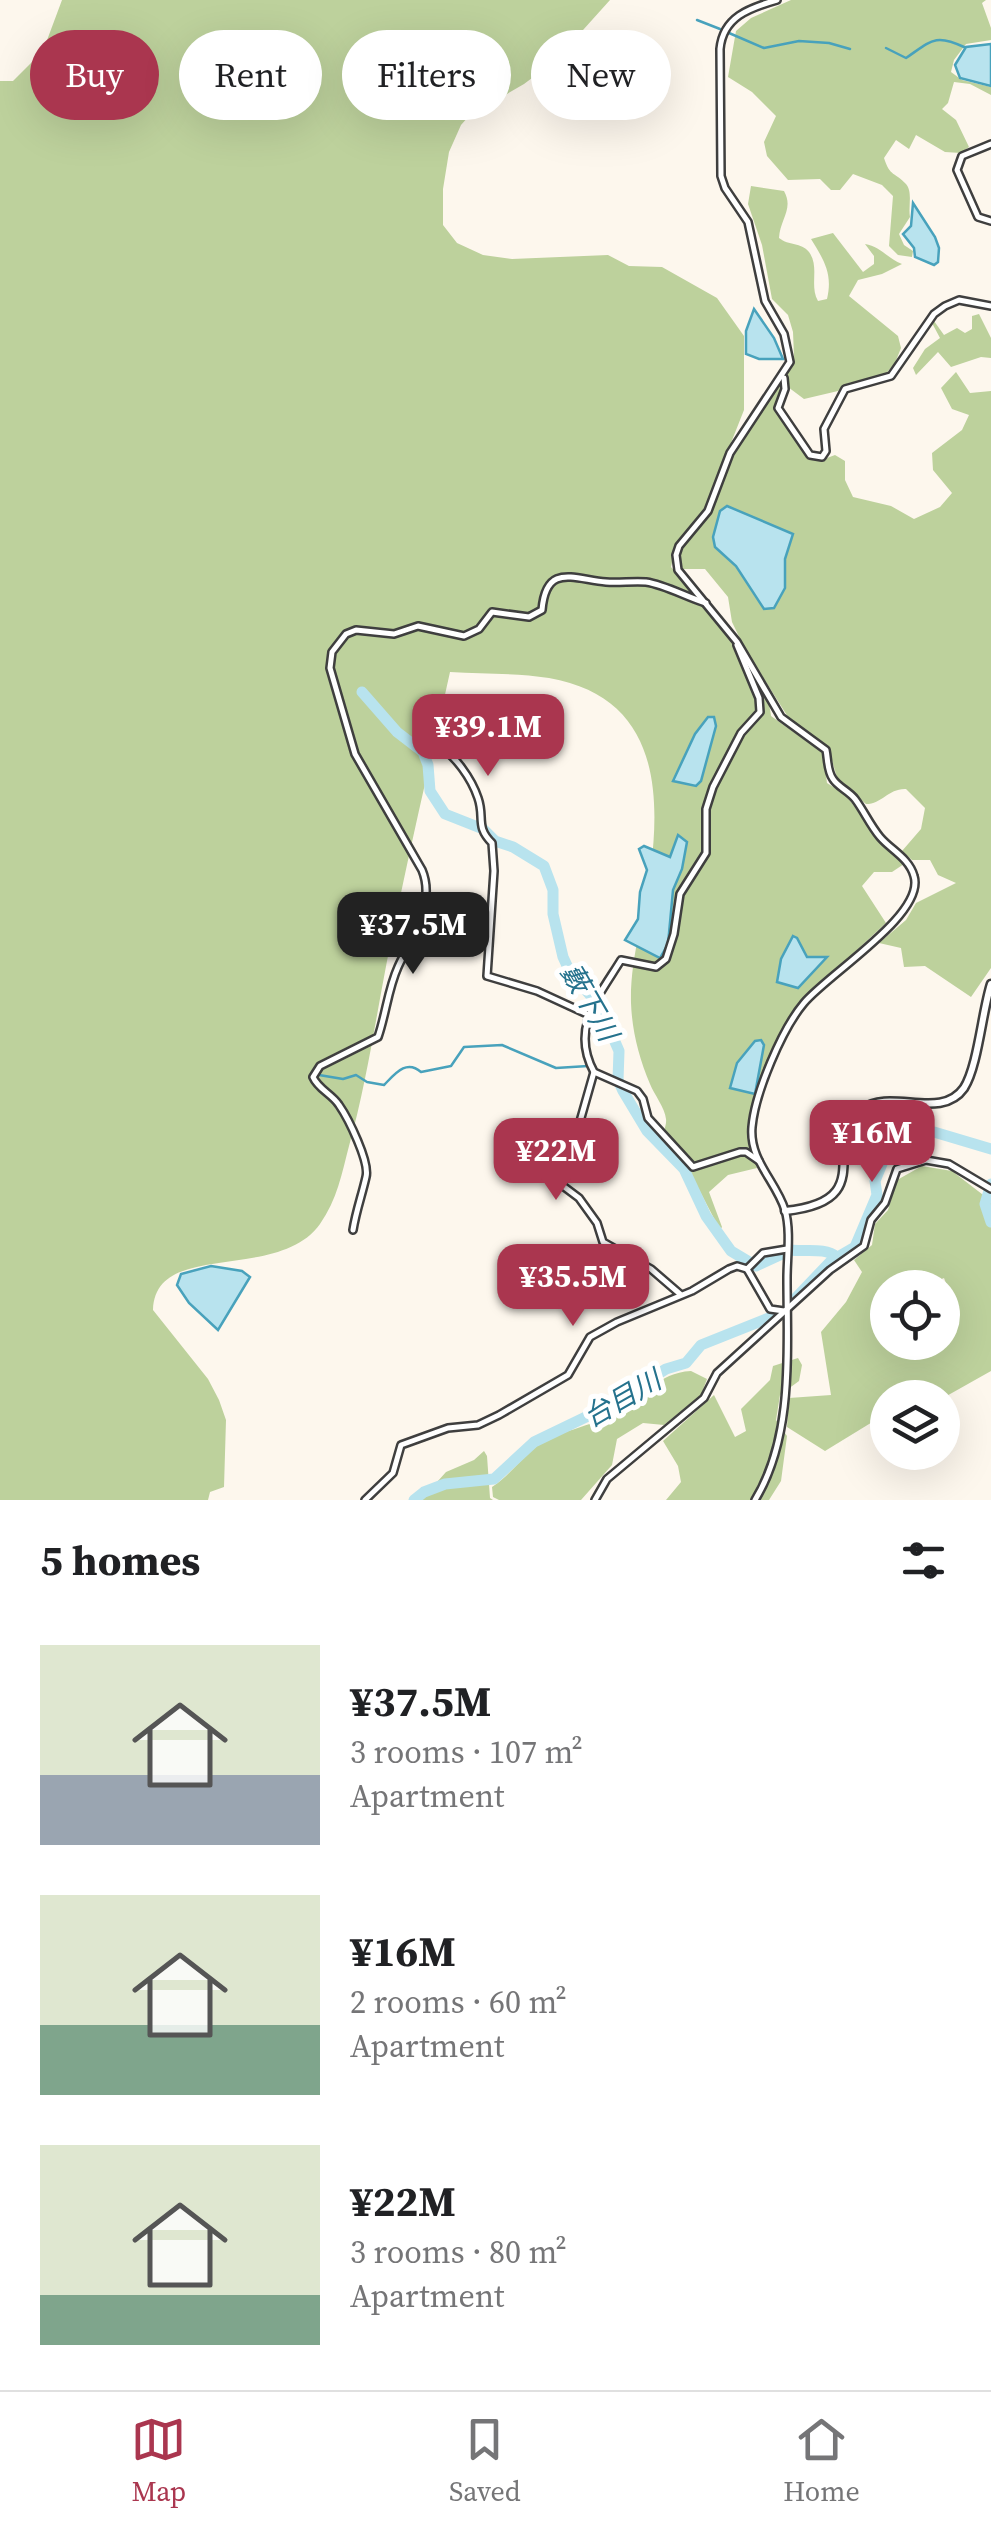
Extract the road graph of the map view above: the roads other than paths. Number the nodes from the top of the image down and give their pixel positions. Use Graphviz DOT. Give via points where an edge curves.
graph roads {
  1 [pos="778,0"];
  2 [pos="991,144"];
  3 [pos="991,221"];
  4 [pos="991,306"];
  5 [pos="784,375"];
  6 [pos="708,604"];
  7 [pos="737,642"];
  8 [pos="478,740"];
  9 [pos="991,984"];
  10 [pos="587,1014"];
  11 [pos="594,1072"];
  12 [pos="759,1161"];
  13 [pos="988,1188"];
  14 [pos="786,1210"];
  15 [pos="354,1230"];
  16 [pos="787,1250"];
  17 [pos="749,1266"];
  18 [pos="681,1295"];
  19 [pos="787,1310"];
  20 [pos="365,1500"];
  21 [pos="595,1500"];
  22 [pos="755,1500"];
  1 -- 5 [label="street" via="748,8 723,34 720,165 725,188 748,222 766,301 789,350"];
  2 -- 3 [label="street" via="957,164 978,218"];
  4 -- 5 [label="street" via="959,300 944,306 891,376 845,389 824,428 822,458 810,455 778,408"];
  5 -- 6 [label="street" via="730,453 708,512 676,555 678,570"];
  6 -- 7 [label="street"];
  6 -- 15 [label="street" via="648,582 566,576 549,584 542,610 532,616 492,612 479,629 458,636 418,626 394,634 356,630 334,646 330,668 355,754 427,886 378,1036 320,1066 313,1077 350,1121 366,1166"];
  7 -- 10 [label="street" via="760,712 741,732 713,787 705,814 708,848 680,894 669,954 656,967 621,960"];
  7 -- 12 [label="street" via="781,717 826,750 835,782 903,858 915,884 902,916 796,1014 753,1119"];
  8 -- 10 [label="street" via="475,746 446,740 440,745 454,755 478,798 481,828 492,844 487,976"];
  9 -- 14 [label="street" via="961,1092 938,1102 867,1106 854,1117 834,1195"];
  10 -- 11 [label="street" via="584,1045"];
  11 -- 12 [label="street" via="636,1092 648,1118 693,1167 740,1152"];
  11 -- 18 [label="street" via="571,1153 555,1180 579,1198 603,1242"];
  12 -- 14 [label="street"];
  13 -- 19 [label="street" via="949,1164 926,1160 898,1170 864,1246"];
  14 -- 16 [label="street"];
  16 -- 17 [label="street" via="764,1253"];
  16 -- 19 [label="street"];
  17 -- 18 [label="street"];
  17 -- 19 [label="street" via="770,1309"];
  18 -- 20 [label="street" via="590,1337 568,1375 499,1415 401,1445 393,1473"];
  19 -- 21 [label="street" via="717,1373 704,1398 606,1479"];
  19 -- 22 [label="street" via="784,1403 770,1474"];
}
